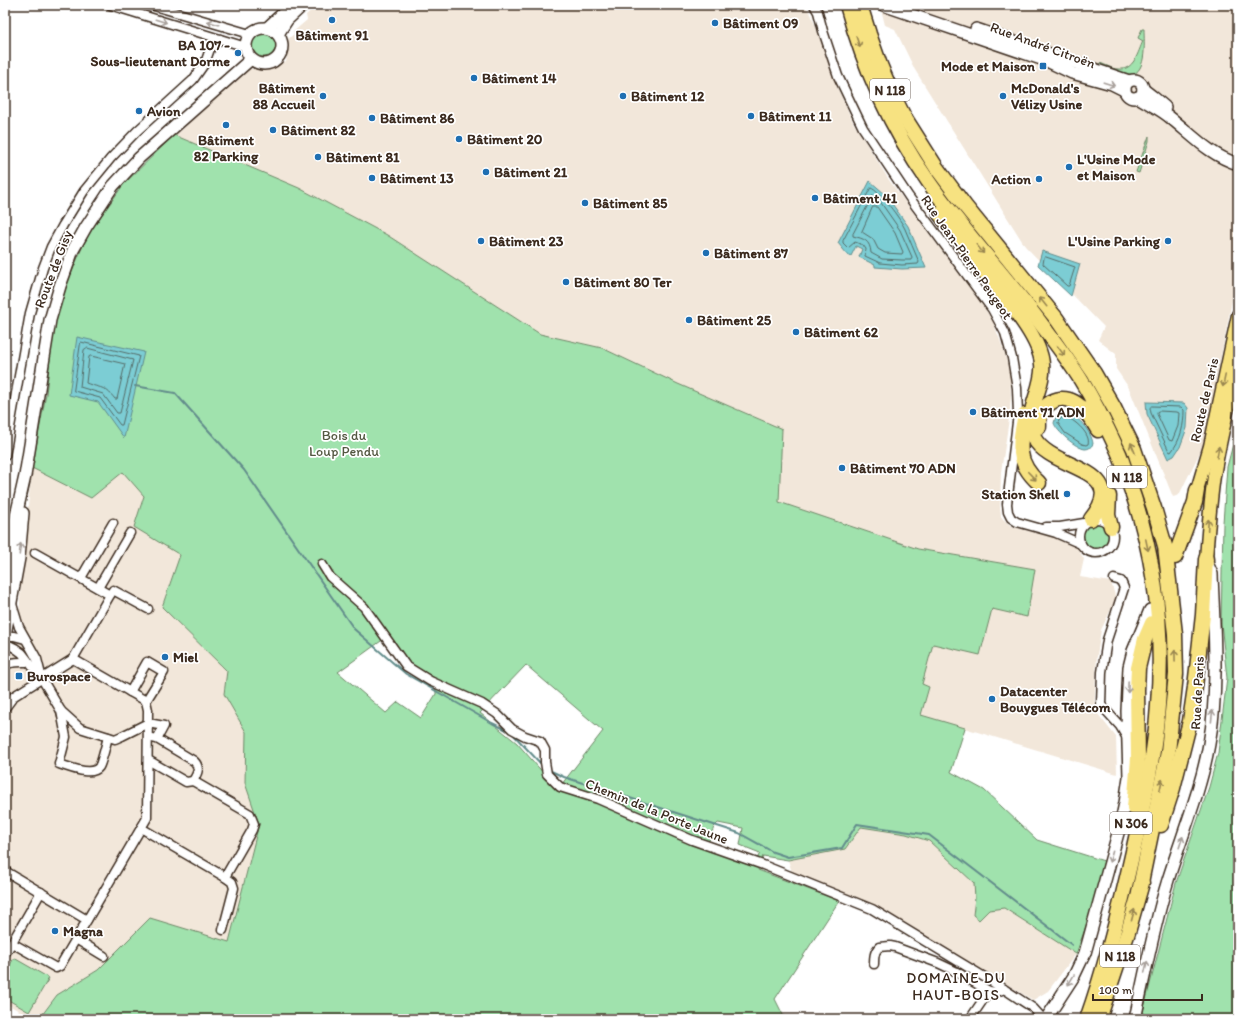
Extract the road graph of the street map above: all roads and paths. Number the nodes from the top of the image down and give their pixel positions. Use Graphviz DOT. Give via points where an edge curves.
graph roads {
  1 [pos="110,5"];
  2 [pos="151,5"];
  3 [pos="292,5"];
  4 [pos="303,5"];
  5 [pos="814,5"];
  6 [pos="847,5"];
  7 [pos="860,5"];
  8 [pos="868,5"];
  9 [pos="888,5"];
  10 [pos="267,28"];
  11 [pos="250,34"];
  12 [pos="278,34"];
  13 [pos="220,39"];
  14 [pos="246,47"];
  15 [pos="252,59"];
  16 [pos="1127,86"];
  17 [pos="1140,93"];
  18 [pos="885,109"];
  19 [pos="1238,164"];
  20 [pos="936,167"];
  21 [pos="1238,315"];
  22 [pos="1028,331"];
  23 [pos="1238,363"];
  24 [pos="5,456"];
  25 [pos="1039,483"];
  26 [pos="24,486"];
  27 [pos="1196,490"];
  28 [pos="1088,521"];
  29 [pos="113,523"];
  30 [pos="1143,525"];
  31 [pos="1111,527"];
  32 [pos="1039,528"];
  33 [pos="130,533"];
  34 [pos="1081,544"];
  35 [pos="1174,552"];
  36 [pos="35,553"];
  37 [pos="1206,558"];
  38 [pos="322,564"];
  39 [pos="81,578"];
  40 [pos="1114,579"];
  41 [pos="5,586"];
  42 [pos="98,588"];
  43 [pos="110,595"];
  44 [pos="12,601"];
  45 [pos="148,609"];
  46 [pos="1151,616"];
  47 [pos="5,636"];
  48 [pos="25,639"];
  49 [pos="5,643"];
  50 [pos="74,659"];
  51 [pos="28,662"];
  52 [pos="5,666"];
  53 [pos="42,679"];
  54 [pos="130,692"];
  55 [pos="146,701"];
  56 [pos="5,708"];
  57 [pos="61,711"];
  58 [pos="1127,711"];
  59 [pos="1111,717"];
  60 [pos="148,723"];
  61 [pos="80,728"];
  62 [pos="148,736"];
  63 [pos="108,737"];
  64 [pos="66,738"];
  65 [pos="1128,738"];
  66 [pos="157,739"];
  67 [pos="148,760"];
  68 [pos="193,781"];
  69 [pos="141,828"];
  70 [pos="5,871"];
  71 [pos="225,877"];
  72 [pos="41,892"];
  73 [pos="1139,892"];
  74 [pos="87,920"];
  75 [pos="223,930"];
  76 [pos="76,939"];
  77 [pos="12,943"];
  78 [pos="5,950"];
  79 [pos="104,956"];
  80 [pos="874,964"];
  81 [pos="1004,989"];
  82 [pos="989,991"];
  83 [pos="970,1019"];
  84 [pos="1043,1019"];
  85 [pos="1046,1019"];
  86 [pos="1078,1019"];
  87 [pos="1087,1019"];
  88 [pos="1099,1019"];
  89 [pos="1135,1019"];
  1 -- 13 [label="street, one-way"];
  11 -- 2 [label="street, one-way"];
  3 -- 10 [label="street"];
  4 -- 12 [label="street" via="287,20"];
  5 -- 32 [label="street, Rue Jean-Pierre Peugeot" via="838,76 863,128 909,197 992,309 1005,333 1017,388 1018,414 1008,512 1017,522"];
  6 -- 18 [label="highway, N 118, one-way" via="862,55"];
  7 -- 20 [label="highway, N 118" via="868,34 890,89 903,115"];
  8 -- 20 [label="highway" via="894,83"];
  9 -- 16 [label="street, Rue André Citroën" via="1047,61 1072,74"];
  10 -- 11 [label="street" via="257,29"];
  10 -- 12 [label="street"];
  11 -- 14 [label="street"];
  12 -- 15 [label="street" via="283,48 278,58 267,64"];
  13 -- 14 [label="street"];
  13 -- 24 [label="street" via="210,49 205,63 192,80 137,131 84,190 54,241 30,313"];
  14 -- 15 [label="street"];
  15 -- 26 [label="street, Route de Gisy" via="138,158 113,186 73,250 50,320"];
  16 -- 17 [label="street" via="1126,94 1129,97"];
  16 -- 17 [label="street" via="1133,80 1138,81 1142,84"];
  17 -- 19 [label="street" via="1212,152"];
  18 -- 22 [label="highway" via="902,151 936,208"];
  18 -- 30 [label="highway, N 118, one-way" via="928,182 1037,318 1082,382 1118,451"];
  73 -- 20 [label="highway, N 118, one-way" via="1168,752 1176,674 1175,634 1162,534 1134,449 1094,373 1056,318"];
  21 -- 27 [label="main road, Route de Paris, one-way" via="1210,446"];
  22 -- 25 [label="highway, one-way" via="1035,355 1036,372 1023,424 1020,450 1026,470"];
  22 -- 28 [label="highway" via="1038,346 1043,364 1031,415 1033,436 1046,452 1094,477 1101,484 1103,498 1099,509"];
  37 -- 23 [label="main road, Rue de Paris / N 306, one-way" via="1209,513 1219,447"];
  26 -- 41 [label="street, Route de Gisy" via="16,516"];
  44 -- 26 [label="street, Route de Gisy, one-way" via="23,520"];
  27 -- 35 [label="highway" via="1195,502"];
  28 -- 31 [label="street" via="1102,520"];
  28 -- 32 [label="street"];
  28 -- 34 [label="street" via="1079,533"];
  29 -- 39 [label="street"];
  30 -- 31 [label="highway" via="1106,443 1090,417 1072,401 1054,400 1041,412 1041,434 1050,444 1096,470 1105,479 1109,488 1108,516"];
  30 -- 87 [label="highway, N 118, one-way" via="1160,647 1153,751 1129,870 1112,938"];
  31 -- 34 [label="street" via="1111,544 1103,551 1092,552"];
  32 -- 34 [label="street, Rue Jean-Pierre Peugeot"];
  33 -- 42 [label="street"];
  36 -- 39 [label="street"];
  37 -- 73 [label="highway, N 306" via="1203,615 1190,721 1173,788"];
  89 -- 37 [label="street, Rue de Paris, one-way" via="1167,881 1201,780 1209,743 1215,659 1212,574"];
  38 -- 81 [label="street, Chemin de la Porte Jaune" via="330,577 364,607 406,666 430,681 482,704 512,729 540,741 545,750 547,774 560,786 872,909"];
  39 -- 42 [label="street"];
  40 -- 59 [label="street" via="1121,581 1124,588 1107,640 1102,672 1101,706"];
  42 -- 43 [label="street"];
  43 -- 45 [label="street" via="113,590"];
  43 -- 50 [label="street"];
  44 -- 47 [label="street, Route de Gisy"];
  44 -- 48 [label="street" via="17,622"];
  46 -- 58 [label="street, one-way" via="1133,651 1129,667"];
  46 -- 86 [label="highway, N 306" via="1138,668 1138,758 1133,810 1098,959"];
  47 -- 48 [label="street"];
  48 -- 53 [label="street" via="37,659"];
  49 -- 51 [label="street" via="19,650"];
  50 -- 53 [label="street"];
  50 -- 54 [label="street"];
  51 -- 52 [label="street" via="9,663"];
  51 -- 53 [label="street"];
  53 -- 56 [label="street" via="14,696"];
  53 -- 57 [label="street"];
  54 -- 55 [label="street"];
  54 -- 55 [label="street" via="147,662 164,672"];
  55 -- 60 [label="street"];
  57 -- 61 [label="street"];
  57 -- 64 [label="street"];
  58 -- 59 [label="street"];
  58 -- 65 [label="street"];
  59 -- 65 [label="street"];
  60 -- 62 [label="street"];
  60 -- 63 [label="street" via="118,738"];
  60 -- 66 [label="street" via="164,726"];
  61 -- 63 [label="street"];
  61 -- 64 [label="street"];
  62 -- 66 [label="street"];
  62 -- 67 [label="street"];
  63 -- 64 [label="street" via="99,767 89,772 59,764"];
  65 -- 85 [label="street, one-way" via="1129,777 1125,802 1092,928 1074,976"];
  66 -- 68 [label="street" via="196,764 198,770"];
  67 -- 68 [label="street" via="186,782"];
  67 -- 69 [label="street" via="147,818"];
  68 -- 71 [label="street" via="250,814 254,824"];
  69 -- 71 [label="street"];
  69 -- 74 [label="street"];
  70 -- 72 [label="street"];
  71 -- 75 [label="street" via="232,882 234,888"];
  72 -- 74 [label="street"];
  72 -- 77 [label="street"];
  88 -- 73 [label="highway, N 118, one-way"];
  74 -- 76 [label="street"];
  76 -- 77 [label="street" via="60,966 56,968"];
  76 -- 79 [label="street"];
  77 -- 78 [label="street" via="7,951"];
  80 -- 82 [label="street" via="874,955 879,947 895,947 938,963"];
  81 -- 82 [label="street" via="998,992"];
  81 -- 84 [label="street, Chemin de la Porte Jaune" via="1033,1008"];
  82 -- 83 [label="street"];
}
